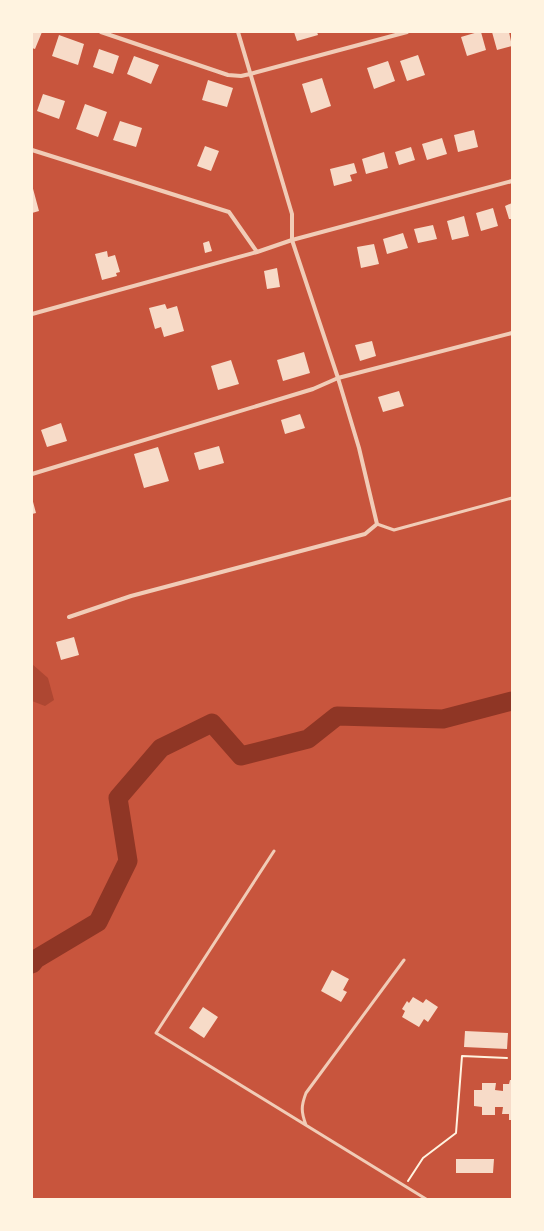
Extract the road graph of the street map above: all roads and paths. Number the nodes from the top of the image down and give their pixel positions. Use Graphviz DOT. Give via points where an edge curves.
graph roads {
  1 [pos="101,32"];
  2 [pos="238,32"];
  3 [pos="407,32"];
  4 [pos="250,74"];
  5 [pos="32,150"];
  6 [pos="512,181"];
  7 [pos="292,240"];
  8 [pos="258,252"];
  9 [pos="32,314"];
  10 [pos="512,333"];
  11 [pos="338,378"];
  12 [pos="32,474"];
  13 [pos="512,498"];
  14 [pos="376,524"];
  15 [pos="69,617"];
  16 [pos="274,851"];
  17 [pos="404,960"];
  18 [pos="507,1058"];
  19 [pos="306,1126"];
  20 [pos="405,1186"];
  21 [pos="426,1199"];
  1 -- 4 [label="street" via="228,74"];
  2 -- 4 [label="street"];
  3 -- 4 [label="street"];
  4 -- 7 [label="street" via="292,214"];
  5 -- 8 [label="street" via="229,212"];
  6 -- 7 [label="street"];
  7 -- 8 [label="street"];
  7 -- 11 [label="street"];
  8 -- 9 [label="street"];
  10 -- 11 [label="street"];
  11 -- 12 [label="street" via="313,389"];
  11 -- 14 [label="street" via="359,448"];
  13 -- 14 [label="lane" via="394,530"];
  14 -- 15 [label="street" via="366,534 132,596"];
  16 -- 19 [label="lane" via="156,1033"];
  17 -- 19 [label="lane" via="306,1093 302,1104"];
  18 -- 20 [label="path" via="462,1056 456,1133 423,1158"];
  19 -- 20 [label="lane"];
  20 -- 21 [label="lane"];
}
